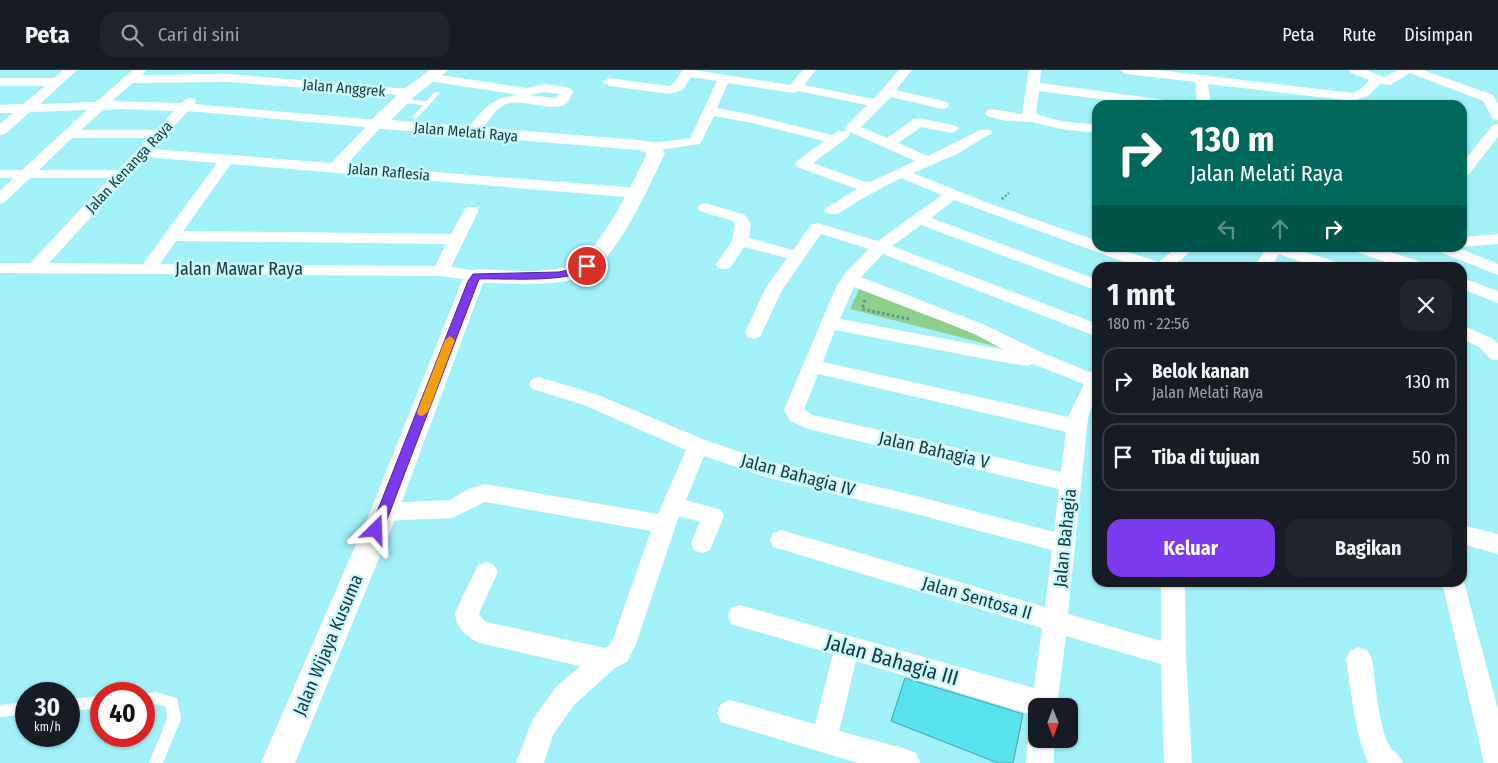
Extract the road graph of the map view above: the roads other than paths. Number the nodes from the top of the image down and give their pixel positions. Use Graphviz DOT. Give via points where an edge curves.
graph roads {
  1 [pos="5,70"];
  2 [pos="71,70"];
  3 [pos="140,70"];
  4 [pos="224,70"];
  5 [pos="810,70"];
  6 [pos="906,70"];
  7 [pos="1036,70"];
  8 [pos="1126,70"];
  9 [pos="1355,70"];
  10 [pos="1407,70"];
  11 [pos="1412,70"];
  12 [pos="688,72"];
  13 [pos="1159,72"];
  14 [pos="0,74"];
  15 [pos="129,79"];
  16 [pos="211,79"];
  17 [pos="724,79"];
  18 [pos="1201,79"];
  19 [pos="1376,79"];
  20 [pos="436,80"];
  21 [pos="0,82"];
  22 [pos="57,82"];
  23 [pos="609,82"];
  24 [pos="1033,86"];
  25 [pos="795,87"];
  26 [pos="888,92"];
  27 [pos="404,97"];
  28 [pos="1137,100"];
  29 [pos="1203,100"];
  30 [pos="427,103"];
  31 [pos="876,103"];
  32 [pos="101,105"];
  33 [pos="942,105"];
  34 [pos="183,107"];
  35 [pos="28,108"];
  36 [pos="0,109"];
  37 [pos="709,110"];
  38 [pos="992,113"];
  39 [pos="1498,116"];
  40 [pos="415,118"];
  41 [pos="1032,118"];
  42 [pos="377,124"];
  43 [pos="852,128"];
  44 [pos="1092,128"];
  45 [pos="1498,128"];
  46 [pos="952,129"];
  47 [pos="0,131"];
  48 [pos="472,133"];
  49 [pos="985,133"];
  50 [pos="68,134"];
  51 [pos="158,134"];
  52 [pos="835,140"];
  53 [pos="887,144"];
  54 [pos="652,147"];
  55 [pos="141,152"];
  56 [pos="226,160"];
  57 [pos="926,161"];
  58 [pos="0,164"];
  59 [pos="1467,167"];
  60 [pos="335,168"];
  61 [pos="32,170"];
  62 [pos="0,174"];
  63 [pos="123,174"];
  64 [pos="901,174"];
  65 [pos="869,188"];
  66 [pos="638,193"];
  67 [pos="948,198"];
  68 [pos="0,199"];
  69 [pos="705,208"];
  70 [pos="471,210"];
  71 [pos="832,212"];
  72 [pos="919,219"];
  73 [pos="172,236"];
  74 [pos="295,237"];
  75 [pos="362,238"];
  76 [pos="456,238"];
  77 [pos="1498,239"];
  78 [pos="740,241"];
  79 [pos="1467,242"];
  80 [pos="1092,244"];
  81 [pos="880,247"];
  82 [pos="1114,252"];
  83 [pos="1180,252"];
  84 [pos="1290,252"];
  85 [pos="1375,252"];
  86 [pos="1455,252"];
  87 [pos="798,256"];
  88 [pos="1144,262"];
  89 [pos="1168,262"];
  90 [pos="1319,262"];
  91 [pos="1404,262"];
  92 [pos="724,264"];
  93 [pos="0,268"];
  94 [pos="36,268"];
  95 [pos="148,269"];
  96 [pos="276,269"];
  97 [pos="345,270"];
  98 [pos="1498,270"];
  99 [pos="441,272"];
  100 [pos="477,276"];
  101 [pos="850,280"];
  102 [pos="1092,284"];
  103 [pos="1467,285"];
  104 [pos="1498,297"];
  105 [pos="829,323"];
  106 [pos="1092,329"];
  107 [pos="754,333"];
  108 [pos="1467,334"];
  109 [pos="1498,354"];
  110 [pos="1040,360"];
  111 [pos="811,366"];
  112 [pos="1092,378"];
  113 [pos="539,384"];
  114 [pos="1092,387"];
  115 [pos="1077,427"];
  116 [pos="698,446"];
  117 [pos="1071,483"];
  118 [pos="384,512"];
  119 [pos="669,515"];
  120 [pos="1467,535"];
  121 [pos="781,540"];
  122 [pos="702,544"];
  123 [pos="1064,544"];
  124 [pos="1498,544"];
  125 [pos="486,572"];
  126 [pos="1173,587"];
  127 [pos="1455,587"];
  128 [pos="740,616"];
  129 [pos="1056,621"];
  130 [pos="847,647"];
  131 [pos="1173,656"];
  132 [pos="1359,659"];
  133 [pos="606,660"];
  134 [pos="155,698"];
  135 [pos="1045,698"];
  136 [pos="1028,700"];
  137 [pos="15,709"];
  138 [pos="0,711"];
  139 [pos="730,713"];
  140 [pos="824,740"];
  141 [pos="1041,748"];
  142 [pos="156,763"];
  143 [pos="278,763"];
  144 [pos="530,763"];
  145 [pos="906,763"];
  146 [pos="1040,763"];
  147 [pos="1178,763"];
  148 [pos="1389,763"];
  149 [pos="1498,763"];
  1 -- 14 [label="street"];
  2 -- 22 [label="street"];
  3 -- 15 [label="street"];
  4 -- 16 [label="street, Jalan Kenanga Raya"];
  5 -- 25 [label="street"];
  6 -- 26 [label="street"];
  7 -- 24 [label="street"];
  8 -- 13 [label="street"];
  9 -- 19 [label="street"];
  10 -- 19 [label="street" via="1387,82"];
  11 -- 39 [label="street" via="1488,98"];
  12 -- 17 [label="street"];
  12 -- 23 [label="street" via="678,86 670,90"];
  13 -- 18 [label="street"];
  15 -- 16 [label="street, Jalan Anggrek"];
  15 -- 32 [label="street"];
  16 -- 27 [label="street, Jalan Anggrek" via="228,78"];
  16 -- 34 [label="street, Jalan Kenanga Raya"];
  17 -- 25 [label="street"];
  17 -- 37 [label="street"];
  18 -- 19 [label="street" via="1353,97 1359,97"];
  18 -- 29 [label="street"];
  20 -- 27 [label="street"];
  20 -- 30 [label="lane"];
  20 -- 48 [label="street" via="527,92 541,88 567,92 559,102 519,99 500,102"];
  21 -- 22 [label="street"];
  22 -- 35 [label="street"];
  24 -- 28 [label="street"];
  24 -- 41 [label="street" via="1029,114"];
  25 -- 31 [label="street"];
  26 -- 31 [label="street"];
  26 -- 33 [label="street"];
  27 -- 30 [label="lane"];
  27 -- 42 [label="street"];
  30 -- 40 [label="lane"];
  31 -- 43 [label="street"];
  32 -- 34 [label="street, Jalan Melati Raya"];
  32 -- 35 [label="street, Jalan Melati Raya"];
  32 -- 50 [label="street"];
  34 -- 42 [label="street, Jalan Melati Raya"];
  34 -- 51 [label="street, Jalan Kenanga Raya"];
  35 -- 36 [label="street, Jalan Melati Raya"];
  35 -- 47 [label="street"];
  37 -- 52 [label="street"];
  37 -- 54 [label="street" via="695,141"];
  38 -- 41 [label="street"];
  41 -- 44 [label="street"];
  42 -- 48 [label="street, Jalan Melati Raya"];
  42 -- 60 [label="street"];
  43 -- 52 [label="street"];
  43 -- 53 [label="street"];
  45 -- 59 [label="street"];
  46 -- 53 [label="street" via="919,122"];
  48 -- 54 [label="street, Jalan Melati Raya"];
  49 -- 57 [label="street"];
  50 -- 51 [label="street"];
  50 -- 61 [label="street"];
  51 -- 55 [label="street, Jalan Kenanga Raya"];
  52 -- 65 [label="street" via="802,164"];
  53 -- 57 [label="street"];
  54 -- 66 [label="street" via="656,153"];
  55 -- 56 [label="street, Jalan Raflesia"];
  55 -- 63 [label="street, Jalan Kenanga Raya"];
  56 -- 60 [label="street, Jalan Raflesia"];
  56 -- 73 [label="street"];
  57 -- 64 [label="street"];
  58 -- 61 [label="street"];
  60 -- 66 [label="street, Jalan Raflesia"];
  61 -- 62 [label="street"];
  61 -- 63 [label="street"];
  61 -- 68 [label="street"];
  63 -- 94 [label="street, Jalan Kenanga Raya"];
  64 -- 65 [label="street"];
  64 -- 80 [label="street"];
  65 -- 71 [label="street"];
  66 -- 100 [label="street" via="601,249 579,271 559,275"];
  67 -- 72 [label="street"];
  69 -- 78 [label="street" via="739,218 743,224"];
  70 -- 76 [label="street"];
  72 -- 81 [label="street"];
  72 -- 102 [label="street"];
  73 -- 74 [label="street"];
  73 -- 95 [label="street"];
  74 -- 75 [label="street"];
  74 -- 96 [label="street"];
  75 -- 76 [label="street"];
  75 -- 97 [label="street"];
  76 -- 99 [label="street"];
  77 -- 79 [label="street"];
  78 -- 87 [label="street"];
  78 -- 92 [label="street"];
  81 -- 87 [label="street" via="817,228"];
  81 -- 101 [label="street"];
  81 -- 106 [label="street"];
  82 -- 88 [label="street"];
  83 -- 89 [label="street"];
  84 -- 90 [label="street"];
  85 -- 91 [label="street"];
  86 -- 98 [label="street"];
  87 -- 107 [label="street" via="774,289"];
  93 -- 94 [label="street, Jalan Mawar Raya"];
  94 -- 95 [label="street, Jalan Mawar Raya"];
  95 -- 96 [label="street, Jalan Mawar Raya"];
  96 -- 97 [label="street, Jalan Mawar Raya"];
  97 -- 99 [label="street, Jalan Mawar Raya"];
  99 -- 100 [label="street, Jalan Mawar Raya"];
  100 -- 118 [label="street, Jalan Wijaya Kusuma" via="472,281"];
  101 -- 105 [label="street"];
  101 -- 110 [label="street" via="981,330"];
  103 -- 104 [label="street"];
  105 -- 110 [label="street"];
  105 -- 111 [label="street"];
  108 -- 109 [label="street" via="1486,343"];
  110 -- 112 [label="street"];
  111 -- 115 [label="street"];
  111 -- 117 [label="street, Jalan Bahagia V" via="794,410 797,416 808,421"];
  113 -- 116 [label="street, Jalan Bahagia IV" via="591,400"];
  114 -- 115 [label="street, Jalan Bahagia" via="1079,413"];
  115 -- 117 [label="street, Jalan Bahagia"];
  116 -- 119 [label="street"];
  116 -- 123 [label="street, Jalan Bahagia IV" via="766,469"];
  117 -- 123 [label="street, Jalan Bahagia"];
  118 -- 119 [label="street" via="452,509 472,495 486,493"];
  118 -- 143 [label="street, Jalan Wijaya Kusuma"];
  119 -- 122 [label="street" via="714,516"];
  119 -- 133 [label="street" via="624,644 618,654"];
  120 -- 124 [label="street"];
  121 -- 129 [label="street, Jalan Sentosa II"];
  123 -- 129 [label="street, Jalan Bahagia"];
  125 -- 133 [label="street" via="467,613 469,621 480,632"];
  126 -- 131 [label="street"];
  127 -- 149 [label="street"];
  128 -- 130 [label="street, Jalan Bahagia III"];
  129 -- 131 [label="street, Jalan Sentosa II"];
  129 -- 135 [label="street, Jalan Bahagia"];
  130 -- 136 [label="street, Jalan Bahagia III"];
  130 -- 140 [label="street"];
  131 -- 147 [label="street"];
  132 -- 148 [label="street" via="1370,728 1378,755"];
  133 -- 144 [label="street" via="566,696 549,717"];
  134 -- 142 [label="lane" via="172,703 174,719"];
  137 -- 138 [label="lane"];
  139 -- 140 [label="street"];
  140 -- 145 [label="street"];
  141 -- 146 [label="street"];
}
